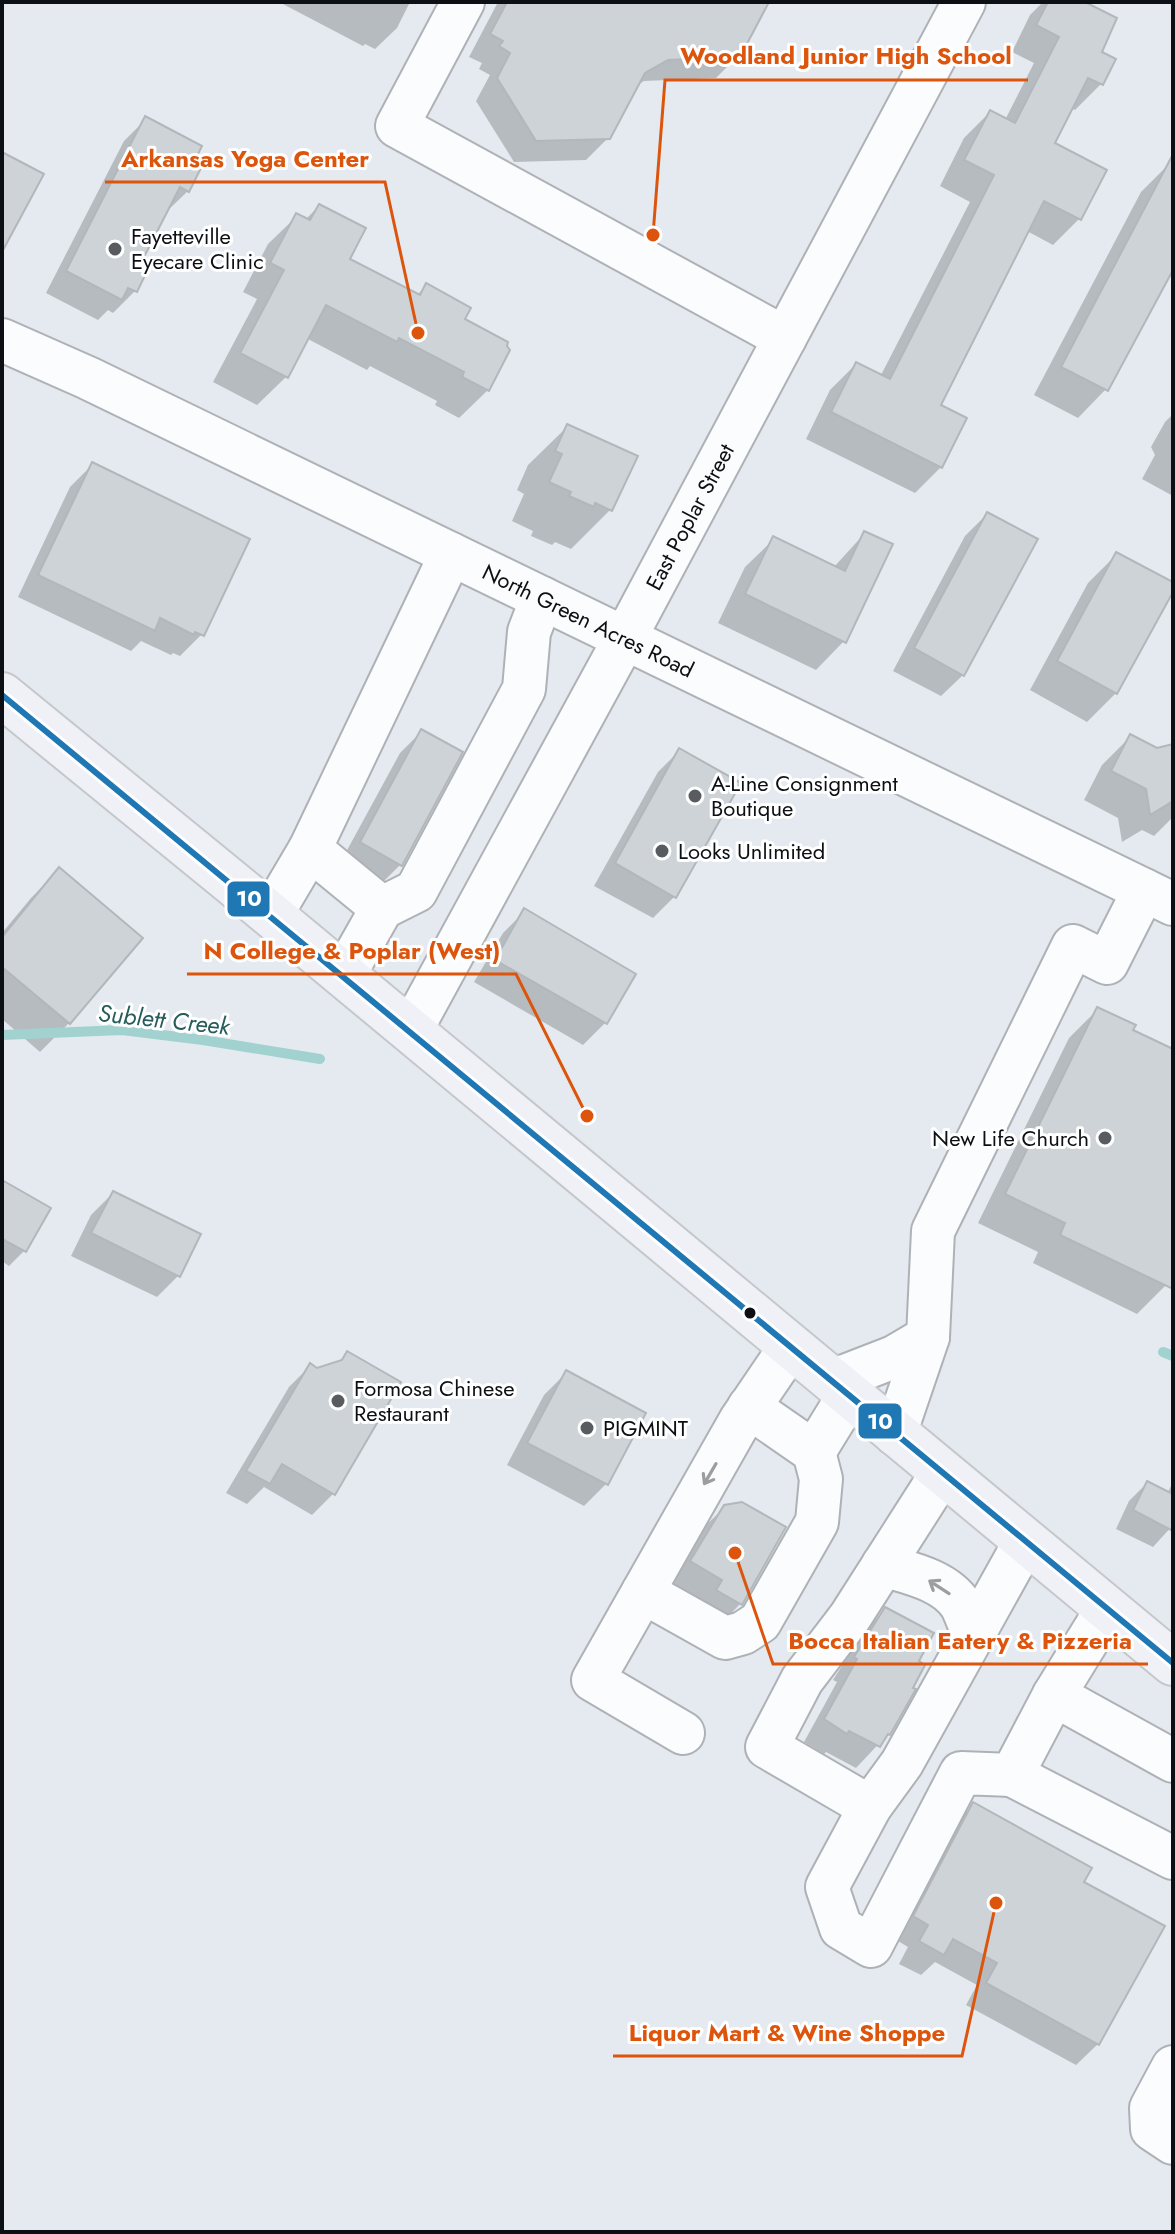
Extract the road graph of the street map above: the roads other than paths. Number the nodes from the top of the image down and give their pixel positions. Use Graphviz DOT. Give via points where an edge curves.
graph roads {
  1 [pos="463,2"];
  2 [pos="964,2"];
  3 [pos="785,338"];
  4 [pos="7,354"];
  5 [pos="451,554"];
  6 [pos="542,598"];
  7 [pos="625,638"];
  8 [pos="2,695"];
  9 [pos="310,849"];
  10 [pos="1158,897"];
  11 [pos="382,908"];
  12 [pos="271,915"];
  13 [pos="344,975"];
  14 [pos="411,1030"];
  15 [pos="928,1337"];
  16 [pos="791,1346"];
  17 [pos="841,1388"];
  18 [pos="749,1407"];
  19 [pos="895,1434"];
  20 [pos="814,1452"];
  21 [pos="942,1473"];
  22 [pos="1025,1542"];
  23 [pos="883,1565"];
  24 [pos="650,1580"];
  25 [pos="1107,1609"];
  26 [pos="850,1617"];
  27 [pos="971,1640"];
  28 [pos="1173,1663"];
  29 [pos="1054,1695"];
  30 [pos="683,1733"];
  31 [pos="1173,1761"];
  32 [pos="1012,1775"];
  33 [pos="870,1807"];
  34 [pos="1173,1858"];
  35 [pos="1173,2067"];
  36 [pos="1162,2127"];
  1 -- 3 [label="street" via="397,126"];
  2 -- 3 [label="street, East Poplar Street"];
  3 -- 7 [label="street, East Poplar Street"];
  4 -- 5 [label="street, North Green Acres Road" via="88,378"];
  5 -- 6 [label="street, North Green Acres Road"];
  5 -- 9 [label="street"];
  6 -- 7 [label="street, North Green Acres Road"];
  6 -- 11 [label="street" via="529,632 524,689 416,891"];
  7 -- 10 [label="street, North Green Acres Road"];
  7 -- 14 [label="street, East Poplar Street"];
  8 -- 12 [label="main road"];
  9 -- 11 [label="street"];
  9 -- 12 [label="street"];
  10 -- 15 [label="street" via="1107,963 1073,946 933,1231"];
  11 -- 13 [label="street"];
  12 -- 13 [label="main road"];
  13 -- 14 [label="main road"];
  14 -- 16 [label="main road"];
  15 -- 17 [label="street"];
  15 -- 19 [label="street"];
  16 -- 17 [label="main road"];
  16 -- 18 [label="street"];
  17 -- 19 [label="main road"];
  17 -- 20 [label="street"];
  18 -- 20 [label="street"];
  18 -- 24 [label="street, one-way"];
  19 -- 21 [label="main road"];
  20 -- 24 [label="street" via="820,1494 759,1599 746,1612 727,1612"];
  21 -- 22 [label="main road"];
  21 -- 23 [label="street"];
  22 -- 25 [label="main road"];
  22 -- 27 [label="street"];
  23 -- 26 [label="street"];
  27 -- 23 [label="street, one-way" via="960,1603 948,1592 932,1581"];
  24 -- 30 [label="street" via="593,1680"];
  25 -- 28 [label="main road"];
  25 -- 29 [label="street"];
  26 -- 27 [label="street" via="805,1730 821,1760 845,1769 861,1768 887,1750 935,1665"];
  26 -- 33 [label="street" via="802,1680 767,1747"];
  27 -- 33 [label="street" via="902,1763"];
  29 -- 31 [label="street"];
  29 -- 32 [label="street"];
  32 -- 33 [label="street" via="961,1773 871,1946 841,1928 827,1887"];
  32 -- 34 [label="street"];
  35 -- 36 [label="street"];
}
